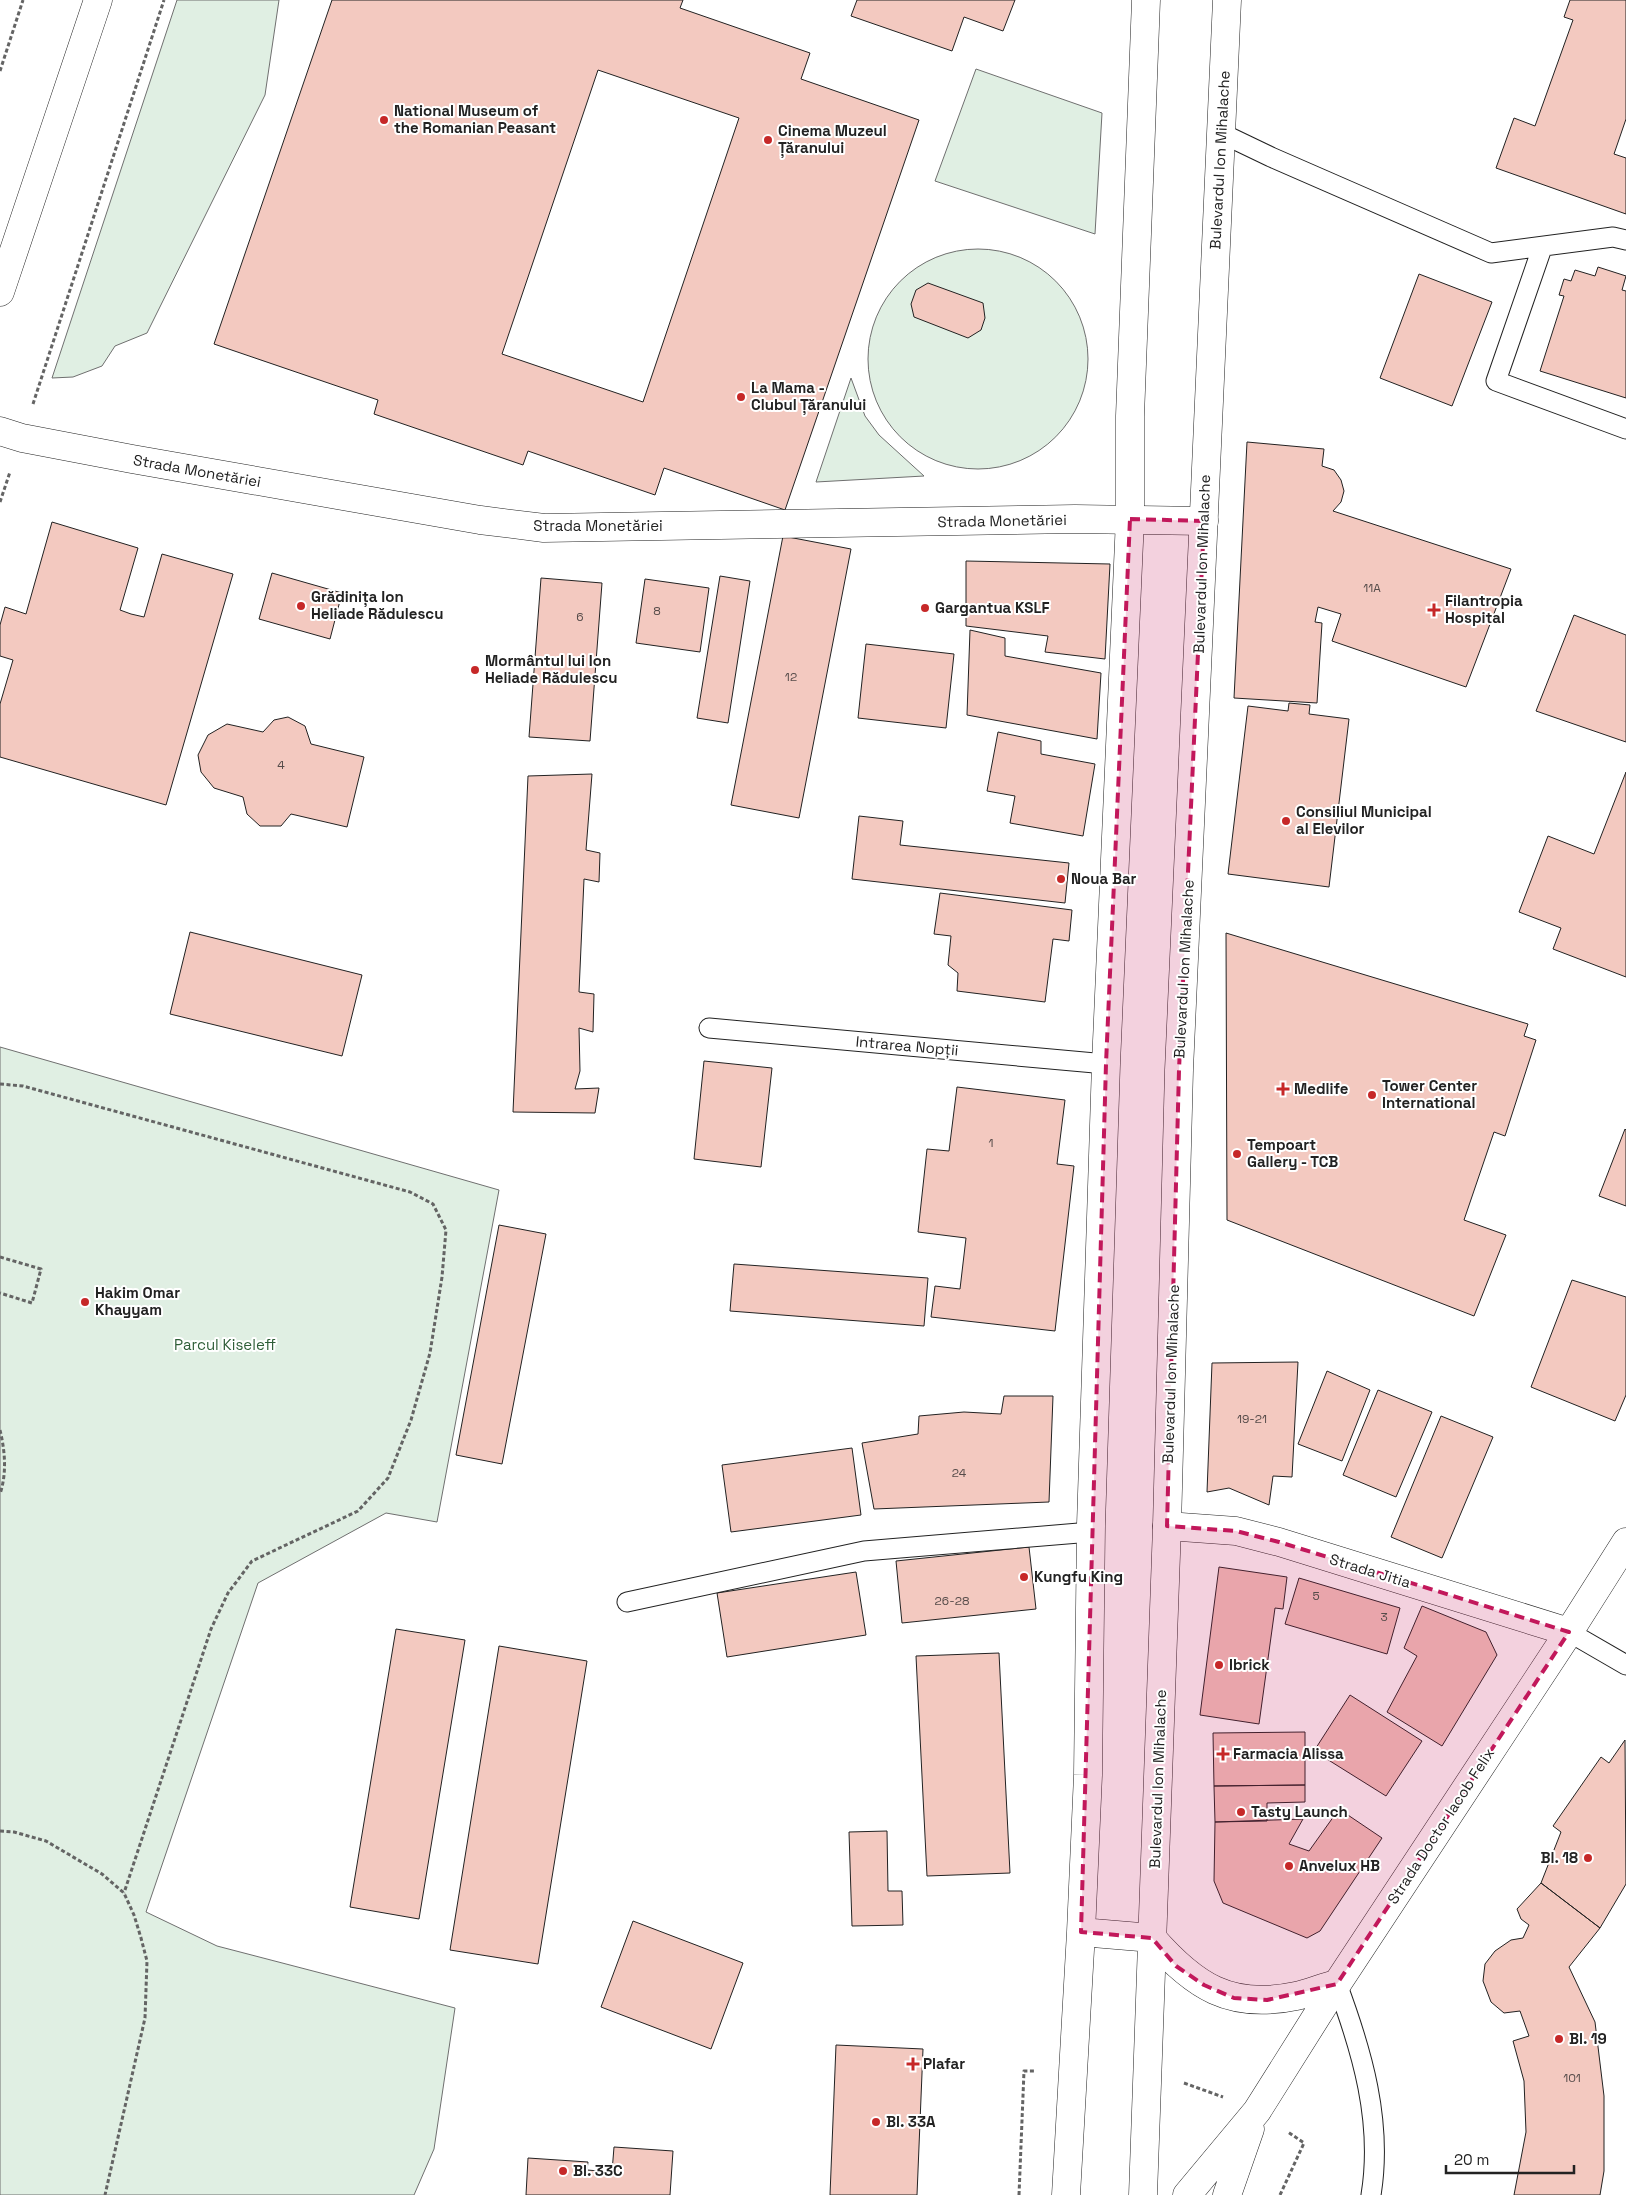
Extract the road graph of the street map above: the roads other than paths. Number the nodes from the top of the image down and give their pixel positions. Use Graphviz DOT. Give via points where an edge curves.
graph roads {
  1 [pos="98,0"];
  2 [pos="1146,0"];
  3 [pos="1227,0"];
  4 [pos="1221,133"];
  5 [pos="1626,240"];
  6 [pos="1542,248"];
  7 [pos="0,292"];
  8 [pos="1626,429"];
  9 [pos="11,435"];
  10 [pos="1130,519"];
  11 [pos="1204,521"];
  12 [pos="709,1028"];
  13 [pos="1106,1064"];
  14 [pos="1167,1526"];
  15 [pos="1091,1532"];
  16 [pos="1626,1542"];
  17 [pos="627,1602"];
  18 [pos="1569,1632"];
  19 [pos="1626,1664"];
  20 [pos="1081,1932"];
  21 [pos="1152,1938"];
  22 [pos="1337,1984"];
  23 [pos="1256,2111"];
  24 [pos="1066,2195"];
  25 [pos="1143,2195"];
  26 [pos="1186,2195"];
  27 [pos="1227,2195"];
  28 [pos="1371,2195"];
  1 -- 7 [label="main road"];
  2 -- 10 [label="main road" via="1130,416"];
  3 -- 4 [label="main road, Bulevardul Ion Mihalache"];
  4 -- 6 [label="lane" via="1491,254"];
  4 -- 11 [label="main road, Bulevardul Ion Mihalache"];
  5 -- 6 [label="lane" via="1613,237"];
  6 -- 8 [label="lane" via="1496,381"];
  9 -- 10 [label="main road, Strada Monetăriei" via="470,518 544,528"];
  10 -- 11 [label="main road, Strada Monetăriei"];
  10 -- 13 [label="main road"];
  11 -- 14 [label="main road, Bulevardul Ion Mihalache" via="1179,1070"];
  12 -- 13 [label="lane, Intrarea Nopții"];
  13 -- 15 [label="main road"];
  14 -- 18 [label="main road, Strada Jitia" via="1236,1531 1279,1542"];
  14 -- 21 [label="main road, Bulevardul Ion Mihalache"];
  15 -- 17 [label="lane" via="864,1551"];
  15 -- 20 [label="main road" via="1088,1775"];
  16 -- 18 [label="main road, Strada Doctor Iacob Felix"];
  18 -- 19 [label="lane"];
  18 -- 22 [label="main road, Strada Doctor Iacob Felix"];
  20 -- 21 [label="main road"];
  20 -- 24 [label="main road"];
  21 -- 22 [label="main road" via="1176,1966 1204,1986 1234,1998 1277,1999"];
  21 -- 25 [label="main road, Bulevardul Ion Mihalache"];
  22 -- 23 [label="main road, Strada Doctor Iacob Felix"];
  22 -- 28 [label="lane" via="1359,2049 1373,2110 1374,2177"];
  23 -- 26 [label="main road, Strada Doctor Iacob Felix"];
  23 -- 27 [label="main road, Strada Doctor Iacob Felix"];
}
